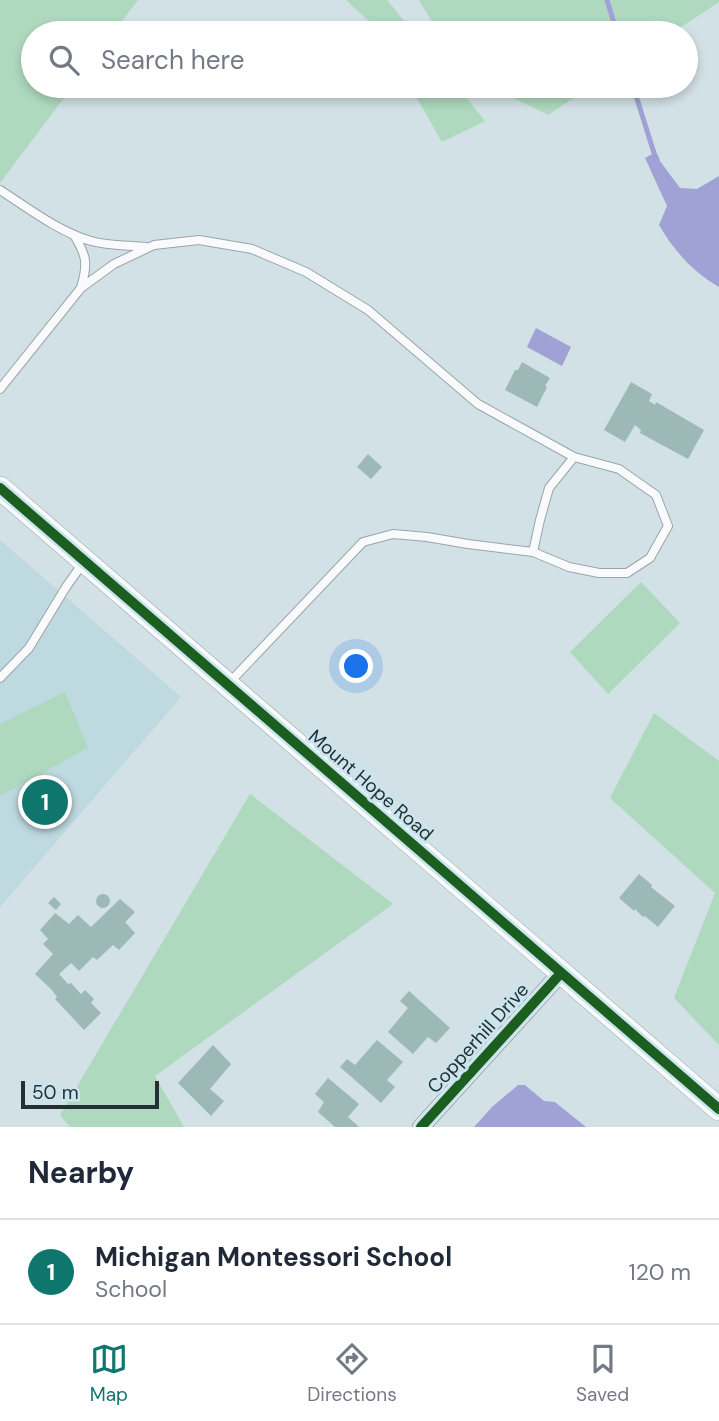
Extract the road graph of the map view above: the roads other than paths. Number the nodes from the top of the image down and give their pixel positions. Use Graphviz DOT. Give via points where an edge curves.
graph roads {
  1 [pos="0,190"];
  2 [pos="74,233"];
  3 [pos="149,247"];
  4 [pos="81,288"];
  5 [pos="0,389"];
  6 [pos="574,457"];
  7 [pos="0,488"];
  8 [pos="533,552"];
  9 [pos="85,561"];
  10 [pos="0,678"];
  11 [pos="227,684"];
  12 [pos="561,972"];
  13 [pos="719,1110"];
  14 [pos="421,1127"];
  1 -- 2 [label="lane"];
  2 -- 3 [label="lane" via="102,243"];
  2 -- 4 [label="lane" via="86,260"];
  3 -- 4 [label="lane" via="114,264"];
  3 -- 6 [label="lane" via="199,240 225,244 252,249 306,272 368,310 478,404"];
  4 -- 5 [label="lane"];
  6 -- 8 [label="lane" via="550,488"];
  6 -- 8 [label="lane" via="620,469 656,495 668,526 650,558 627,573 569,567"];
  7 -- 9 [label="street, Mount Hope Road"];
  8 -- 11 [label="lane" via="393,534 363,542"];
  9 -- 10 [label="lane" via="29,648"];
  9 -- 11 [label="street, Mount Hope Road"];
  11 -- 12 [label="street, Mount Hope Road"];
  12 -- 13 [label="street, Mount Hope Road"];
  12 -- 14 [label="street, Copperhill Drive"];
}
